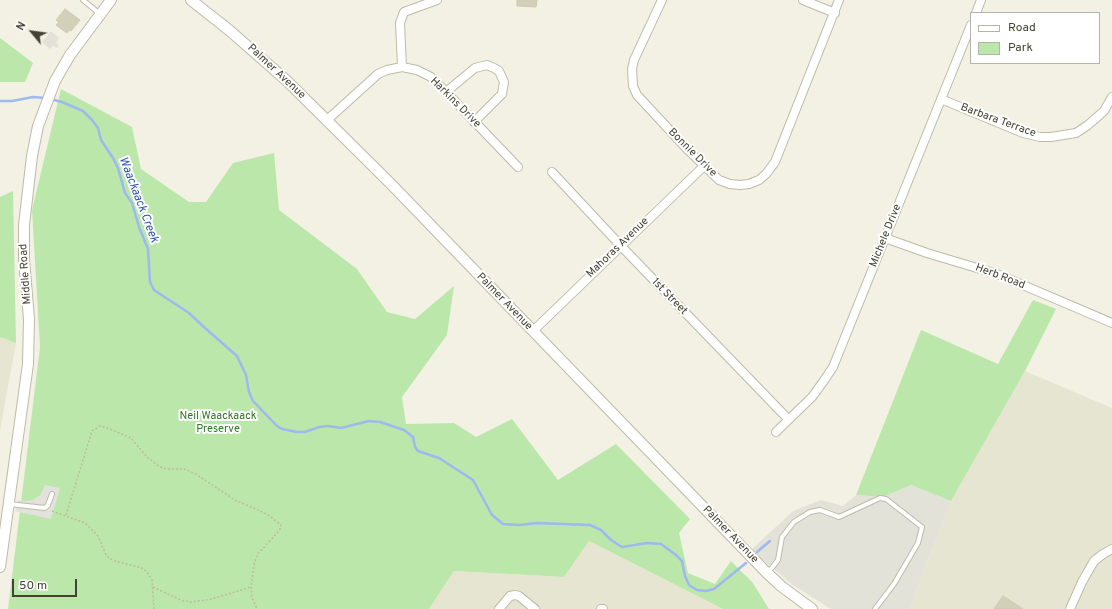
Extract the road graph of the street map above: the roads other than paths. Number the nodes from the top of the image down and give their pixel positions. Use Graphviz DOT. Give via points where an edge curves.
graph roads {
  1 [pos="83,0"];
  2 [pos="111,0"];
  3 [pos="191,0"];
  4 [pos="437,0"];
  5 [pos="662,0"];
  6 [pos="803,0"];
  7 [pos="839,0"];
  8 [pos="981,0"];
  9 [pos="976,12"];
  10 [pos="835,13"];
  11 [pos="100,14"];
  12 [pos="970,27"];
  13 [pos="402,67"];
  14 [pos="446,92"];
  15 [pos="1112,97"];
  16 [pos="941,99"];
  17 [pos="326,121"];
  18 [pos="474,122"];
  19 [pos="704,166"];
  20 [pos="518,167"];
  21 [pos="552,172"];
  22 [pos="885,238"];
  23 [pos="621,246"];
  24 [pos="1112,323"];
  25 [pos="532,331"];
  26 [pos="788,419"];
  27 [pos="776,432"];
  28 [pos="52,494"];
  29 [pos="8,504"];
  30 [pos="2,525"];
  31 [pos="1112,549"];
  32 [pos="0,567"];
  33 [pos="767,574"];
  34 [pos="499,609"];
  35 [pos="535,609"];
  36 [pos="812,609"];
  37 [pos="875,609"];
  38 [pos="1070,609"];
  1 -- 11 [label="lane"];
  2 -- 11 [label="street, Middle Road"];
  3 -- 17 [label="street, Palmer Avenue" via="265,60"];
  4 -- 13 [label="street" via="404,12 400,23"];
  5 -- 19 [label="street, Bonnie Drive" via="634,60 633,86 640,100"];
  6 -- 10 [label="street"];
  7 -- 10 [label="street, Bonnie Drive"];
  8 -- 9 [label="street"];
  10 -- 19 [label="street, Bonnie Drive" via="775,162 766,174 749,184 730,184 719,180"];
  11 -- 29 [label="street, Middle Road" via="57,77 38,126 32,156 24,225 29,319 28,364"];
  12 -- 16 [label="street, Michele Drive"];
  13 -- 14 [label="street, Harkins Drive" via="424,73"];
  13 -- 17 [label="street" via="378,74"];
  14 -- 18 [label="street, Harkins Drive"];
  14 -- 18 [label="street" via="475,68 487,65 499,71 504,82 502,94"];
  15 -- 16 [label="street, Barbara Terrace" via="1104,111 1076,133 1051,137 1023,132"];
  16 -- 22 [label="street, Michele Drive"];
  17 -- 25 [label="street, Palmer Avenue" via="390,183"];
  18 -- 20 [label="street, Harkins Drive"];
  19 -- 23 [label="street, Mahoras Avenue"];
  21 -- 23 [label="street, 1st Street"];
  22 -- 24 [label="street, Herb Road" via="997,274"];
  22 -- 26 [label="street, Michele Drive" via="833,367 812,397"];
  23 -- 25 [label="street, Mahoras Avenue"];
  23 -- 26 [label="street, 1st Street"];
  25 -- 33 [label="street, Palmer Avenue"];
  26 -- 27 [label="street, Michele Drive"];
  28 -- 29 [label="lane" via="44,508"];
  29 -- 30 [label="street, Middle Road"];
  30 -- 32 [label="street, Middle Road"];
  31 -- 38 [label="street" via="1094,561"];
  33 -- 36 [label="street, Palmer Avenue"];
  33 -- 37 [label="lane" via="778,560 782,537 794,522 810,512 820,510 839,517 880,498 922,527 918,543 894,584"];
  34 -- 35 [label="street" via="514,595"];
}
